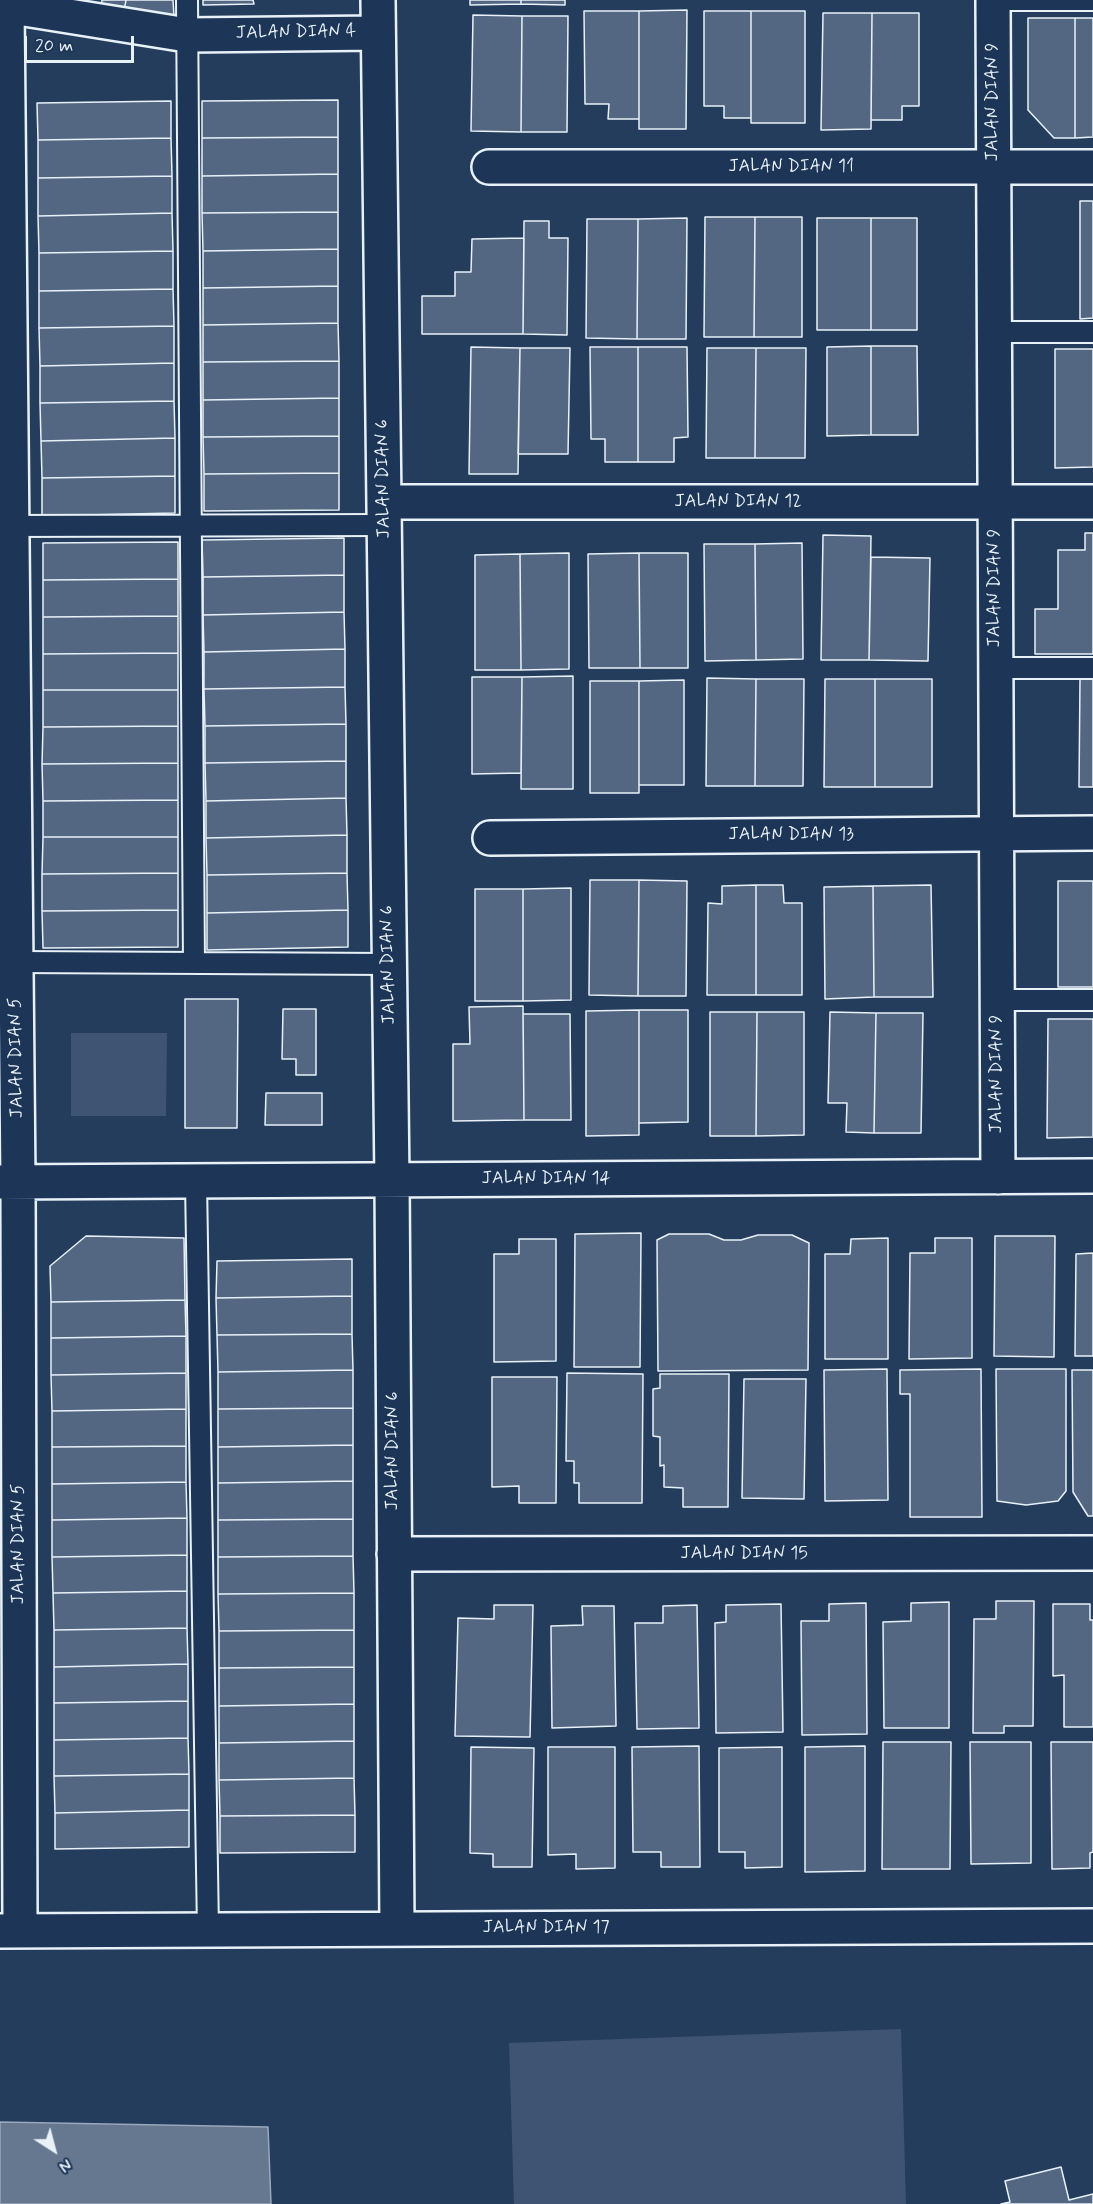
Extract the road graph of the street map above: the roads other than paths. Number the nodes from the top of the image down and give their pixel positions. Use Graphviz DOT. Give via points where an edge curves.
graph roads {
  1 [pos="187,0"];
  2 [pos="378,0"];
  3 [pos="993,0"];
  4 [pos="1093,0"];
  5 [pos="4,6"];
  6 [pos="378,33"];
  7 [pos="187,35"];
  8 [pos="489,167"];
  9 [pos="993,167"];
  10 [pos="1093,167"];
  11 [pos="994,332"];
  12 [pos="1093,332"];
  13 [pos="995,502"];
  14 [pos="1093,502"];
  15 [pos="384,513"];
  16 [pos="191,525"];
  17 [pos="6,526"];
  18 [pos="996,668"];
  19 [pos="1093,668"];
  20 [pos="1093,833"];
  21 [pos="996,834"];
  22 [pos="490,838"];
  23 [pos="16,962"];
  24 [pos="195,963"];
  25 [pos="389,964"];
  26 [pos="997,1000"];
  27 [pos="1093,1000"];
  28 [pos="1093,1176"];
  29 [pos="998,1177"];
  30 [pos="392,1180"];
  31 [pos="196,1181"];
  32 [pos="9,1182"];
  33 [pos="1093,1553"];
  34 [pos="394,1554"];
  35 [pos="1093,1926"];
  36 [pos="397,1929"];
  37 [pos="10,1930"];
  38 [pos="208,1931"];
  1 -- 7 [label="lane"];
  2 -- 6 [label="street, JALAN DIAN 6"];
  3 -- 4 [label="lane"];
  3 -- 9 [label="street, JALAN DIAN 9"];
  5 -- 7 [label="street, JALAN DIAN 4"];
  5 -- 17 [label="street, JALAN DIAN 5"];
  6 -- 7 [label="street, JALAN DIAN 4"];
  6 -- 15 [label="street, JALAN DIAN 6"];
  7 -- 16 [label="lane"];
  8 -- 9 [label="street, JALAN DIAN 11"];
  9 -- 10 [label="street, JALAN DIAN 11"];
  9 -- 11 [label="street, JALAN DIAN 9"];
  11 -- 12 [label="lane"];
  11 -- 13 [label="street, JALAN DIAN 9"];
  13 -- 14 [label="street, JALAN DIAN 12"];
  13 -- 15 [label="street, JALAN DIAN 12"];
  13 -- 18 [label="street, JALAN DIAN 9"];
  15 -- 16 [label="lane"];
  15 -- 25 [label="street, JALAN DIAN 6"];
  16 -- 17 [label="lane"];
  16 -- 24 [label="lane"];
  17 -- 23 [label="street, JALAN DIAN 5"];
  18 -- 19 [label="lane"];
  18 -- 21 [label="street, JALAN DIAN 9"];
  20 -- 21 [label="street, JALAN DIAN 13"];
  21 -- 22 [label="street, JALAN DIAN 13"];
  21 -- 26 [label="street, JALAN DIAN 9"];
  23 -- 24 [label="lane"];
  23 -- 32 [label="street, JALAN DIAN 5"];
  24 -- 25 [label="lane"];
  25 -- 30 [label="street, JALAN DIAN 6"];
  26 -- 27 [label="lane"];
  26 -- 29 [label="street, JALAN DIAN 9"];
  28 -- 29 [label="street, JALAN DIAN 14"];
  29 -- 30 [label="street, JALAN DIAN 14"];
  30 -- 31 [label="street, JALAN DIAN 14"];
  30 -- 34 [label="street, JALAN DIAN 6"];
  31 -- 32 [label="street, JALAN DIAN 14"];
  31 -- 38 [label="lane"];
  32 -- 37 [label="street, JALAN DIAN 5"];
  33 -- 34 [label="street, JALAN DIAN 15"];
  34 -- 36 [label="street, JALAN DIAN 6"];
  35 -- 36 [label="street, JALAN DIAN 17"];
  36 -- 38 [label="street, JALAN DIAN 17"];
  37 -- 38 [label="street, JALAN DIAN 17"];
}
